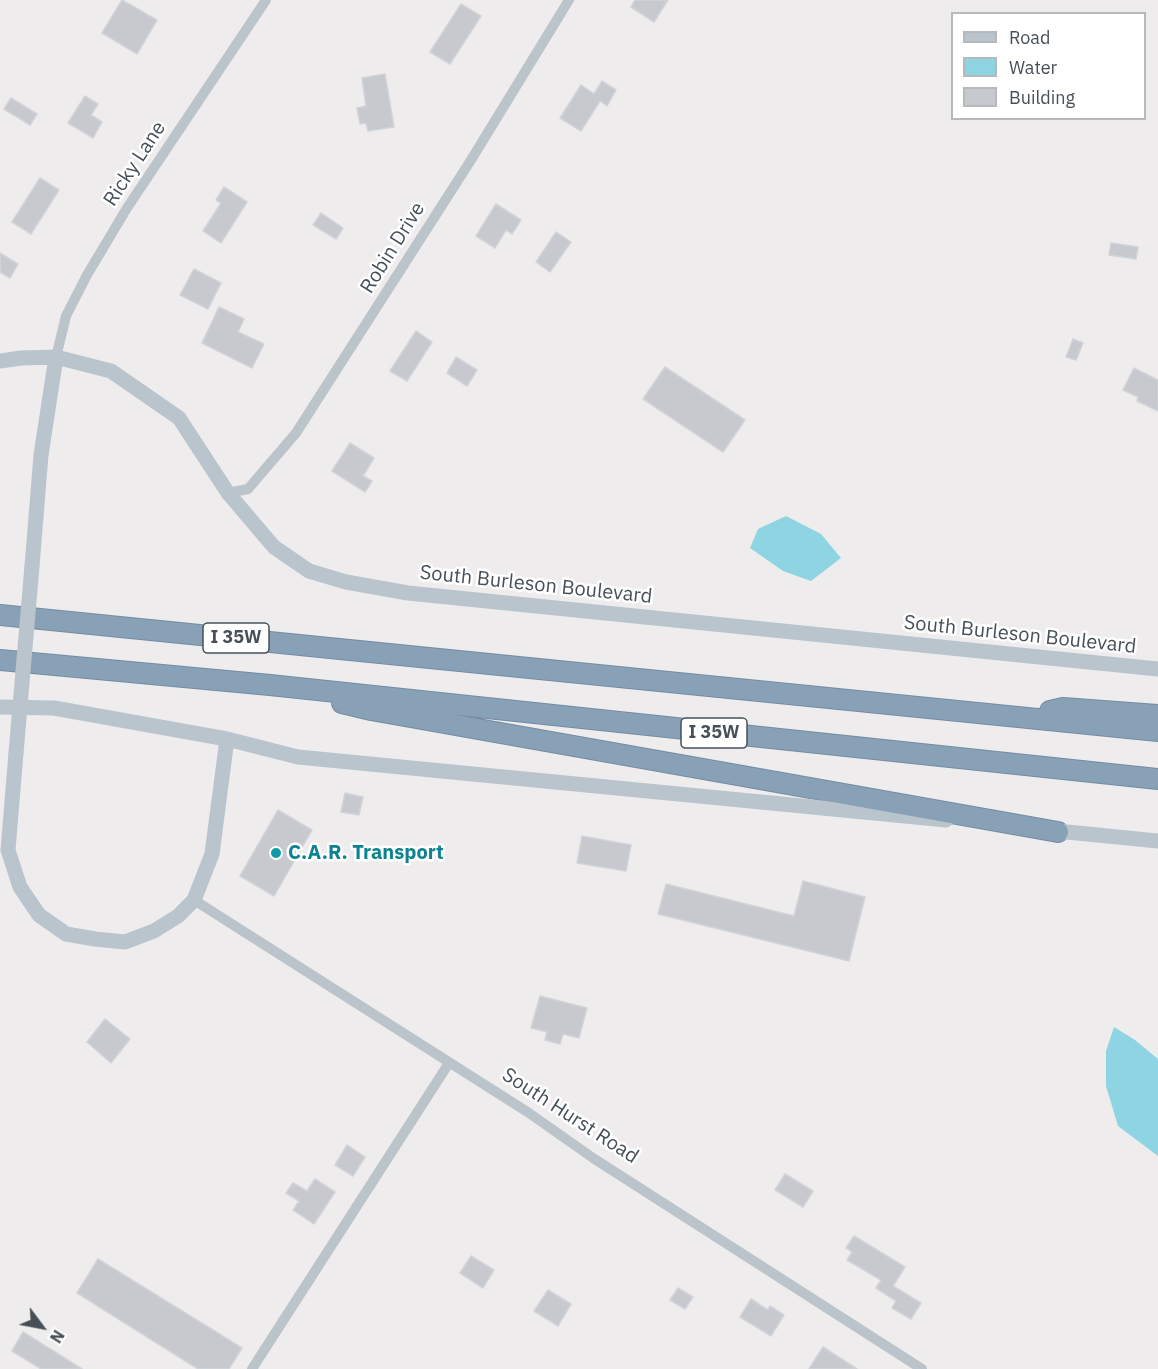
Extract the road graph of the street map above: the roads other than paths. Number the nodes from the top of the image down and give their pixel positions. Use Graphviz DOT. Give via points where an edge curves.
graph roads {
  1 [pos="266,0"];
  2 [pos="569,0"];
  3 [pos="56,357"];
  4 [pos="0,361"];
  5 [pos="228,493"];
  6 [pos="0,615"];
  7 [pos="0,660"];
  8 [pos="1158,669"];
  9 [pos="270,685"];
  10 [pos="0,707"];
  11 [pos="1158,715"];
  12 [pos="1017,717"];
  13 [pos="1158,731"];
  14 [pos="227,739"];
  15 [pos="1158,779"];
  16 [pos="1058,832"];
  17 [pos="1158,841"];
  18 [pos="194,900"];
  19 [pos="449,1063"];
  20 [pos="252,1369"];
  21 [pos="922,1369"];
  1 -- 3 [label="street, Ricky Lane" via="127,208 87,275 66,316"];
  2 -- 5 [label="street, Robin Drive" via="296,433 248,489"];
  3 -- 4 [label="main road, South Burleson Boulevard"];
  3 -- 5 [label="main road, South Burleson Boulevard" via="111,371 179,418"];
  3 -- 18 [label="main road, bridge" via="41,455 8,850 20,887 39,915 66,934 125,942 154,931"];
  5 -- 8 [label="main road, South Burleson Boulevard" via="274,547 309,571 346,582 427,595"];
  6 -- 12 [label="highway, I 35W"];
  7 -- 9 [label="highway, I 35W"];
  9 -- 15 [label="highway, I 35W"];
  9 -- 16 [label="highway" via="371,710"];
  10 -- 14 [label="main road" via="54,708"];
  11 -- 12 [label="highway" via="1063,708"];
  12 -- 13 [label="highway, I 35W"];
  14 -- 16 [label="main road" via="298,757"];
  14 -- 18 [label="main road" via="212,854"];
  16 -- 17 [label="main road"];
  18 -- 19 [label="street, South Hurst Road"];
  19 -- 20 [label="street"];
  19 -- 21 [label="street, South Hurst Road"];
}
